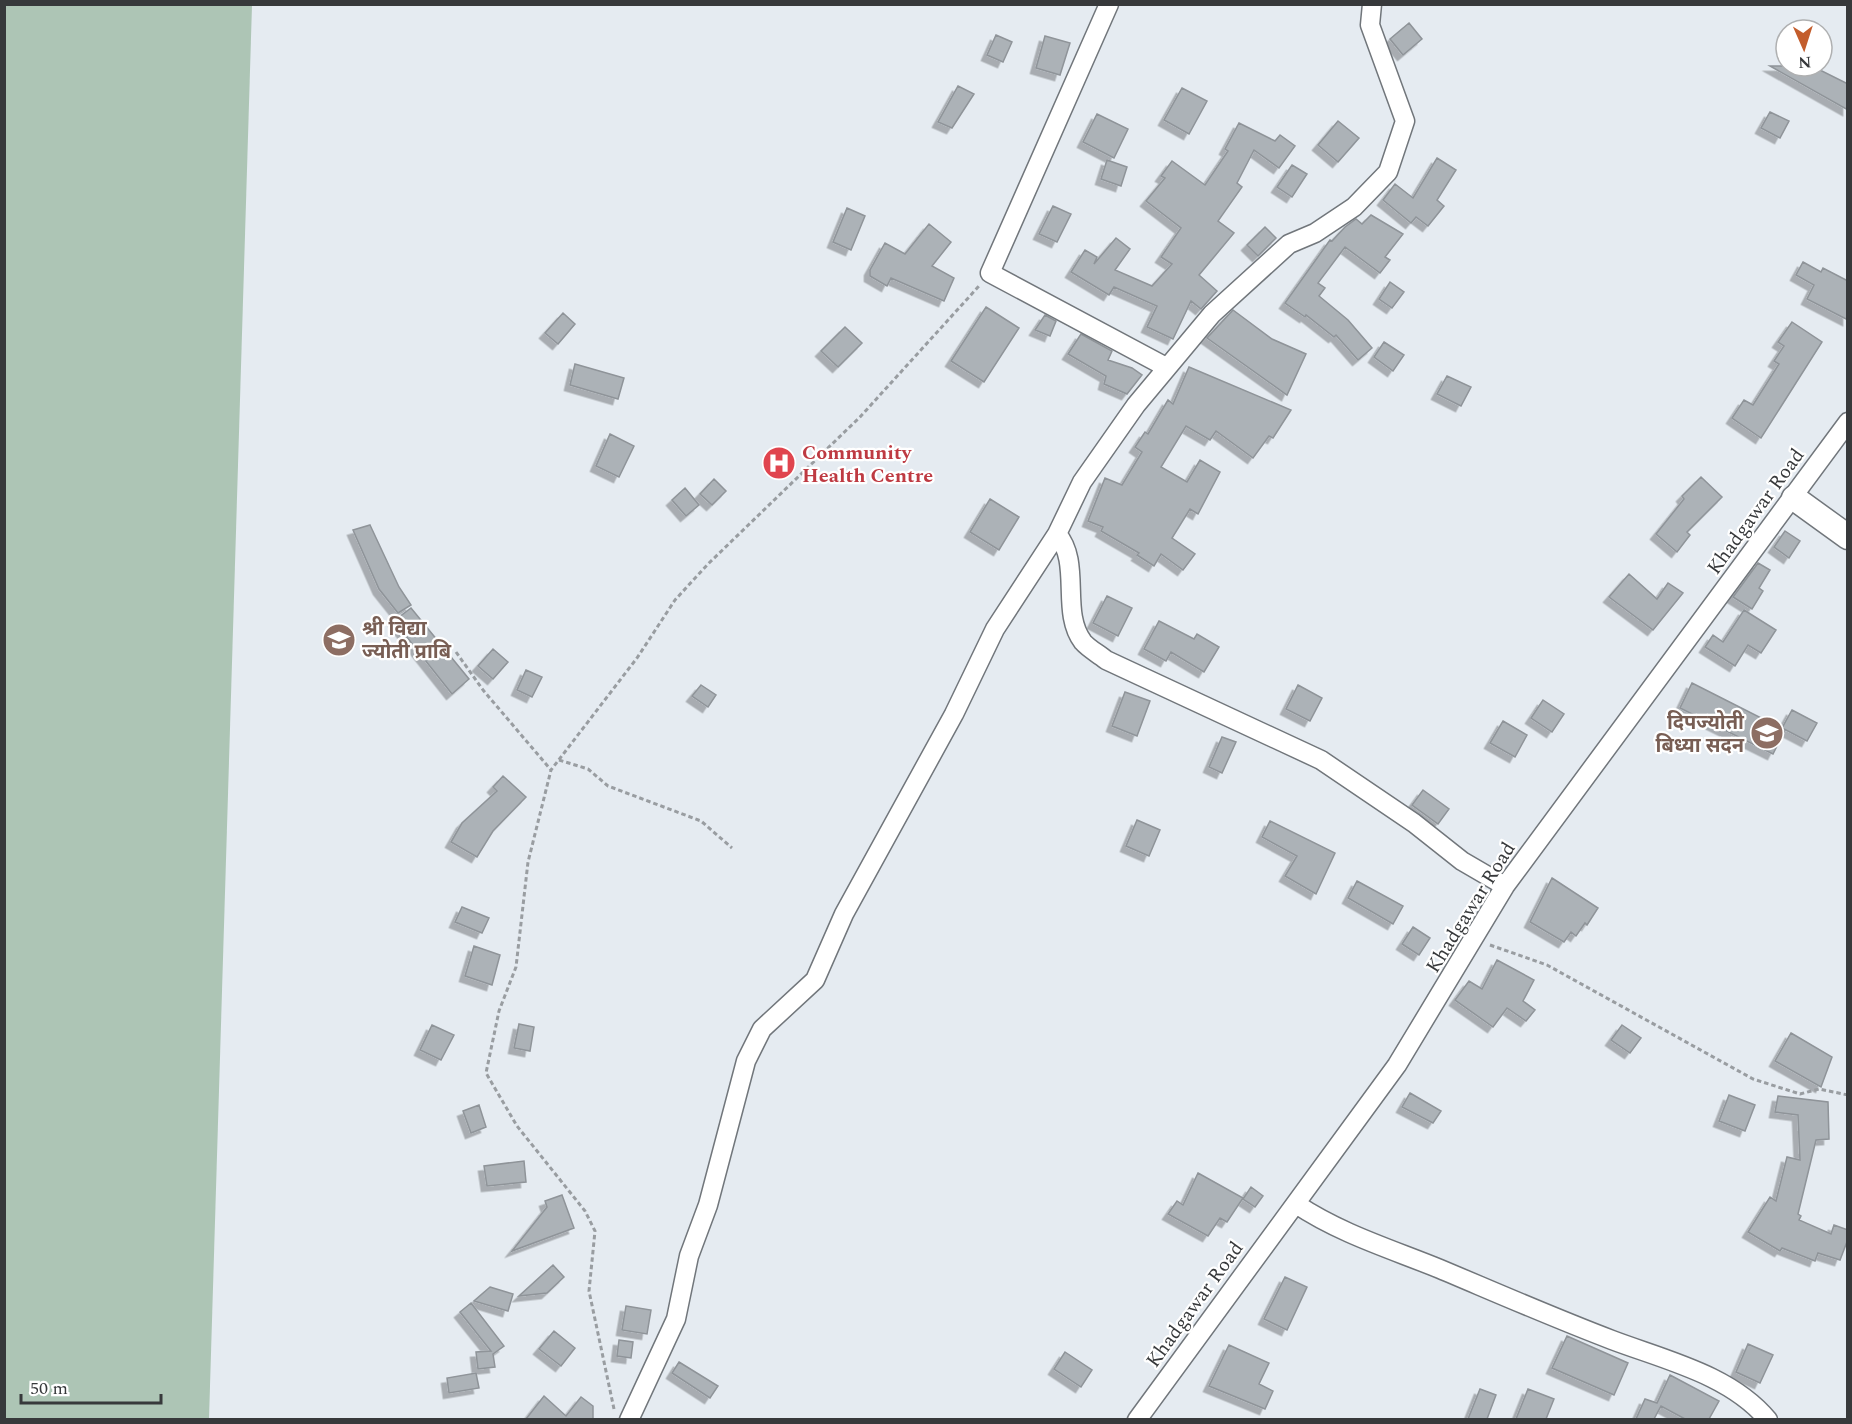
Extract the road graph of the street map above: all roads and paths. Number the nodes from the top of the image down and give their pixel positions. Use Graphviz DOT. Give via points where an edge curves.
graph roads {
  1 [pos="1109,4"];
  2 [pos="1372,4"];
  3 [pos="990,273"];
  4 [pos="1166,367"];
  5 [pos="1848,422"];
  6 [pos="1794,498"];
  7 [pos="1057,534"];
  8 [pos="1848,537"];
  9 [pos="456,652"];
  10 [pos="559,760"];
  11 [pos="551,770"];
  12 [pos="732,848"];
  13 [pos="1505,886"];
  14 [pos="1475,940"];
  15 [pos="1848,1095"];
  16 [pos="1296,1204"];
  17 [pos="621,1416"];
  18 [pos="1137,1419"];
  19 [pos="1768,1419"];
  1 -- 3 [label="street"];
  2 -- 4 [label="street" via="1370,25 1405,121 1388,172 1354,207 1315,233 1289,244 1212,314"];
  3 -- 4 [label="street"];
  3 -- 10 [label="path" via="860,417 675,600 637,658"];
  4 -- 7 [label="street" via="1082,482"];
  5 -- 6 [label="street, Khadgawar Road"];
  6 -- 8 [label="street"];
  6 -- 13 [label="street, Khadgawar Road"];
  7 -- 13 [label="street" via="1063,540 1069,565 1076,627 1091,649 1106,660 1321,760 1462,861"];
  7 -- 17 [label="street" via="995,628 954,714 844,914 814,980 762,1029 746,1060 708,1205 689,1256 676,1319"];
  9 -- 11 [label="path"];
  10 -- 11 [label="path"];
  10 -- 12 [label="path" via="588,769 608,786 701,821"];
  11 -- 17 [label="path" via="528,862 516,967 499,1011 486,1073 517,1126 585,1211 595,1232 589,1291"];
  13 -- 14 [label="street, Khadgawar Road"];
  14 -- 15 [label="path" via="1548,965 1753,1079 1800,1094 1819,1089"];
  14 -- 16 [label="street, Khadgawar Road" via="1397,1065"];
  16 -- 18 [label="street, Khadgawar Road"];
  16 -- 19 [label="street" via="1360,1239 1702,1374 1738,1391"];
}
